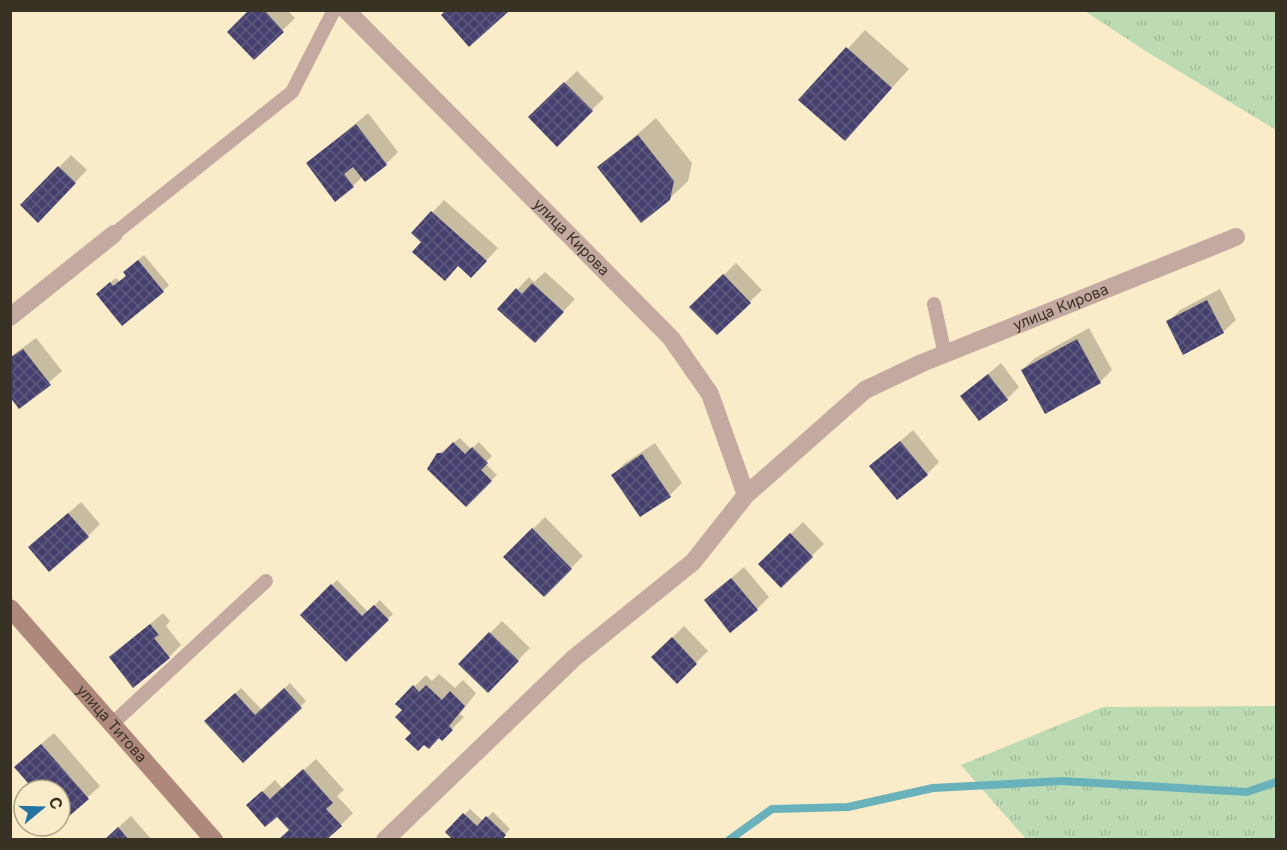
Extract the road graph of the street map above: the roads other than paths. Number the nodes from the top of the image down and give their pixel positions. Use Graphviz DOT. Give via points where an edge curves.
graph roads {
  1 [pos="334,10"];
  2 [pos="346,10"];
  3 [pos="114,234"];
  4 [pos="1236,237"];
  5 [pos="934,304"];
  6 [pos="10,317"];
  7 [pos="945,355"];
  8 [pos="746,495"];
  9 [pos="266,581"];
  10 [pos="10,608"];
  11 [pos="112,724"];
  12 [pos="213,840"];
  13 [pos="385,840"];
  1 -- 3 [label="lane" via="292,92"];
  2 -- 8 [label="street, улица Кирова" via="671,338 710,394"];
  3 -- 6 [label="street"];
  4 -- 7 [label="street, улица Кирова"];
  5 -- 7 [label="lane"];
  7 -- 8 [label="street, улица Кирова" via="865,390"];
  8 -- 13 [label="street, улица Кирова" via="693,562 574,658"];
  9 -- 11 [label="lane"];
  10 -- 11 [label="street, улица Титова"];
  11 -- 12 [label="street, улица Титова"];
}
